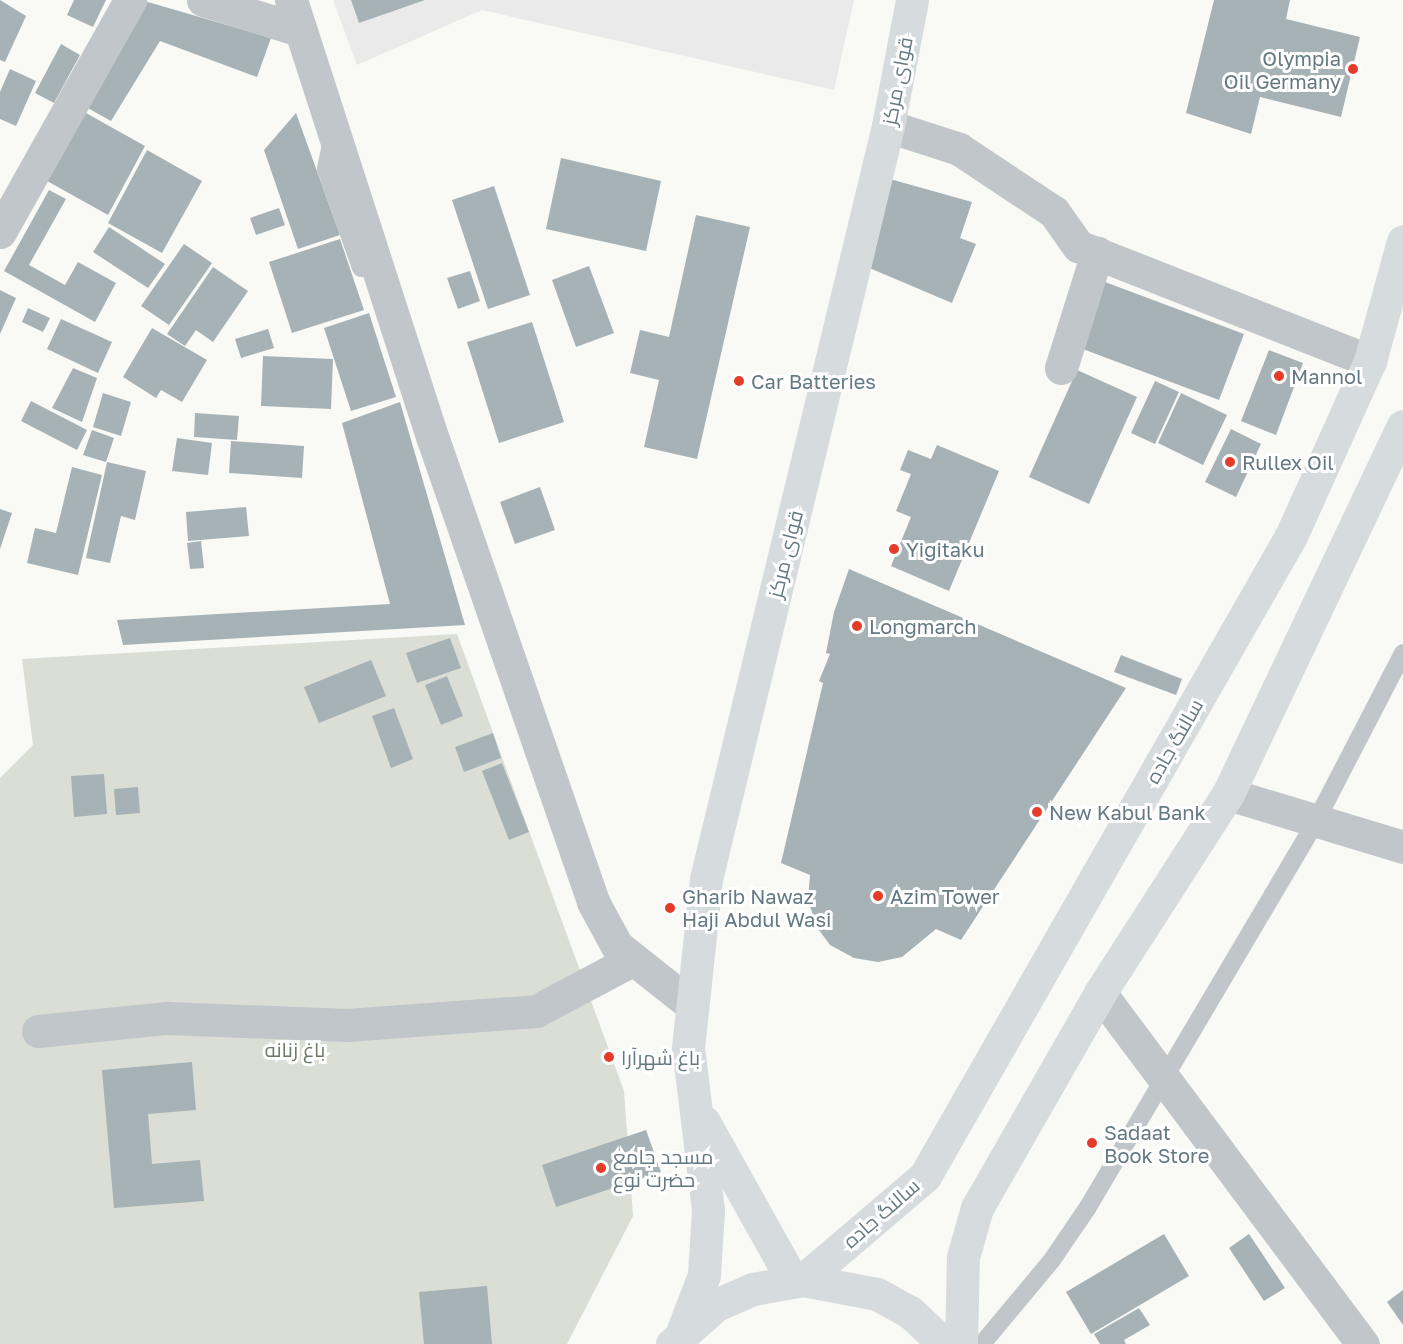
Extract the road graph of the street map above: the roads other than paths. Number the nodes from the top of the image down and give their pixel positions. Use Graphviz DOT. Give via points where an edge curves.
graph roads {
  1 [pos="130,0"];
  2 [pos="203,0"];
  3 [pos="912,0"];
  4 [pos="296,15"];
  5 [pos="888,126"];
  6 [pos="0,232"];
  7 [pos="1403,241"];
  8 [pos="1097,254"];
  9 [pos="1370,361"];
  10 [pos="1061,368"];
  11 [pos="1403,426"];
  12 [pos="1403,654"];
  13 [pos="1228,795"];
  14 [pos="1316,821"];
  15 [pos="1403,847"];
  16 [pos="632,960"];
  17 [pos="1100,993"];
  18 [pos="689,1004"];
  19 [pos="38,1031"];
  20 [pos="1163,1077"];
  21 [pos="698,1110"];
  22 [pos="798,1280"];
  23 [pos="678,1337"];
  24 [pos="944,1344"];
  25 [pos="961,1344"];
  26 [pos="982,1344"];
  27 [pos="1363,1344"];
  1 -- 6 [label="street"];
  2 -- 4 [label="street"];
  3 -- 5 [label="main road, قوای مرکز"];
  4 -- 16 [label="street" via="409,365 593,902 617,946"];
  5 -- 8 [label="street" via="959,149 1054,212 1078,246"];
  5 -- 18 [label="main road, قوای مرکز" via="706,879"];
  7 -- 9 [label="main road, سالنگ جاده"];
  8 -- 9 [label="street"];
  8 -- 10 [label="street"];
  9 -- 22 [label="main road, سالنگ جاده" via="1291,536 925,1176"];
  11 -- 13 [label="main road"];
  12 -- 14 [label="lane"];
  13 -- 14 [label="street"];
  13 -- 17 [label="main road"];
  14 -- 15 [label="street"];
  14 -- 20 [label="lane"];
  16 -- 18 [label="street"];
  16 -- 19 [label="street" via="536,1011 347,1025 167,1018"];
  17 -- 20 [label="street"];
  17 -- 25 [label="main road" via="977,1208 963,1257"];
  18 -- 21 [label="main road, قوای مرکز" via="688,1048"];
  20 -- 26 [label="lane" via="1053,1260"];
  20 -- 27 [label="street"];
  21 -- 22 [label="main road"];
  21 -- 23 [label="main road, قوای مرکز" via="708,1210 704,1275"];
  22 -- 23 [label="main road" via="753,1288 716,1305"];
  22 -- 24 [label="main road" via="877,1294 910,1312"];
}
